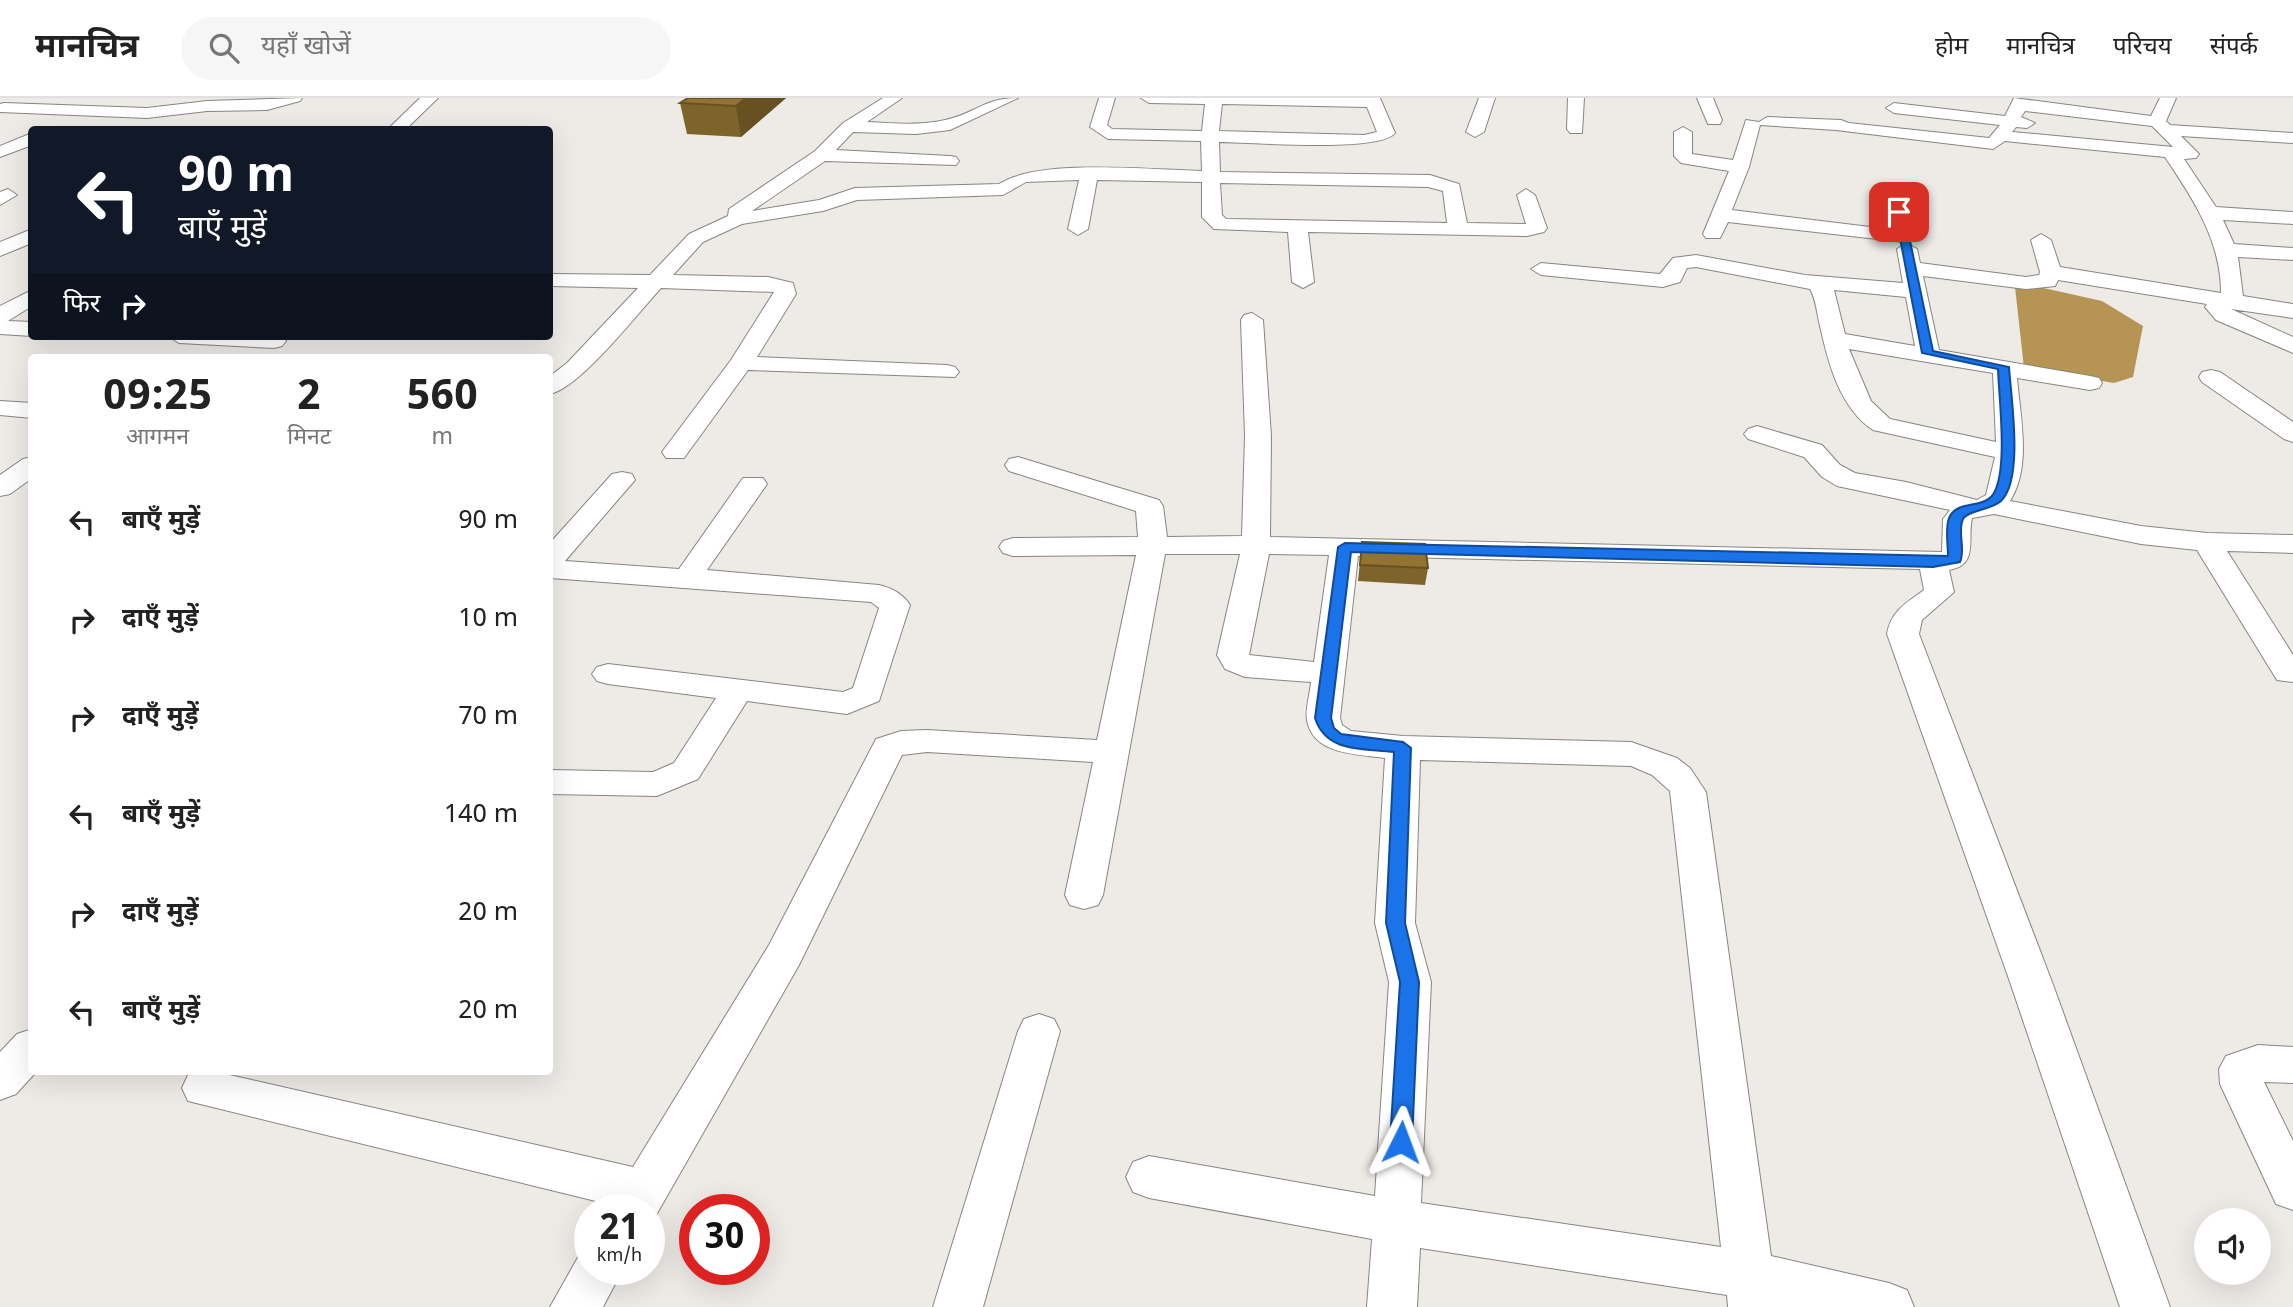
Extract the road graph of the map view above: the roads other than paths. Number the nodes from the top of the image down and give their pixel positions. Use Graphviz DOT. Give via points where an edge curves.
graph roads {
  1 [pos="25,98"];
  2 [pos="184,98"];
  3 [pos="294,98"];
  4 [pos="430,98"];
  5 [pos="894,98"];
  6 [pos="1010,98"];
  7 [pos="1107,98"];
  8 [pos="1149,98"];
  9 [pos="1487,98"];
  10 [pos="1705,98"];
  11 [pos="2168,98"];
  12 [pos="1214,99"];
  13 [pos="1572,99"];
  14 [pos="1373,100"];
  15 [pos="2021,102"];
  16 [pos="277,104"];
  17 [pos="87,105"];
  18 [pos="1894,108"];
  19 [pos="2,109"];
  20 [pos="158,112"];
  21 [pos="1714,120"];
  22 [pos="251,124"];
  23 [pos="57,126"];
  24 [pos="132,126"];
  25 [pos="399,126"];
  26 [pos="2162,126"];
  27 [pos="849,127"];
  28 [pos="2006,128"];
  29 [pos="1576,130"];
  30 [pos="2089,130"];
  31 [pos="1475,132"];
  32 [pos="1683,132"];
  33 [pos="1210,137"];
  34 [pos="2291,139"];
  35 [pos="28,140"];
  36 [pos="0,152"];
  37 [pos="2171,153"];
  38 [pos="821,155"];
  39 [pos="950,160"];
  40 [pos="1740,167"];
  41 [pos="1089,175"];
  42 [pos="1211,177"];
  43 [pos="1526,195"];
  44 [pos="1899,212"];
  45 [pos="2212,213"];
  46 [pos="1721,215"];
  47 [pos="2293,218"];
  48 [pos="1078,229"];
  49 [pos="1298,229"];
  50 [pos="710,230"];
  51 [pos="1458,230"];
  52 [pos="1713,234"];
  53 [pos="1904,236"];
  54 [pos="28,238"];
  55 [pos="2041,240"];
  56 [pos="0,250"];
  57 [pos="2227,250"];
  58 [pos="2293,254"];
  59 [pos="1910,268"];
  60 [pos="1541,269"];
  61 [pos="2051,272"];
  62 [pos="553,280"];
  63 [pos="654,281"];
  64 [pos="1808,281"];
  65 [pos="1303,282"];
  66 [pos="1915,291"];
  67 [pos="28,298"];
  68 [pos="2232,303"];
  69 [pos="2293,311"];
  70 [pos="0,316"];
  71 [pos="1252,320"];
  72 [pos="0,327"];
  73 [pos="28,329"];
  74 [pos="1833,339"];
  75 [pos="255,340"];
  76 [pos="274,341"];
  77 [pos="2293,346"];
  78 [pos="1927,353"];
  79 [pos="741,363"];
  80 [pos="2004,367"];
  81 [pos="947,372"];
  82 [pos="2211,377"];
  83 [pos="2090,383"];
  84 [pos="553,385"];
  85 [pos="0,408"];
  86 [pos="28,411"];
  87 [pos="1757,434"];
  88 [pos="2293,434"];
  89 [pos="675,452"];
  90 [pos="2008,452"];
  91 [pos="1018,465"];
  92 [pos="28,468"];
  93 [pos="622,480"];
  94 [pos="753,484"];
  95 [pos="0,488"];
  96 [pos="1982,507"];
  97 [pos="2207,542"];
  98 [pos="1153,543"];
  99 [pos="2293,544"];
  100 [pos="1256,545"];
  101 [pos="1013,547"];
  102 [pos="1345,547"];
  103 [pos="553,557"];
  104 [pos="1933,562"];
  105 [pos="553,569"];
  106 [pos="687,578"];
  107 [pos="1327,673"];
  108 [pos="2288,673"];
  109 [pos="608,674"];
  110 [pos="738,690"];
  111 [pos="1403,748"];
  112 [pos="1112,752"];
  113 [pos="553,782"];
  114 [pos="1084,895"];
  115 [pos="1039,1031"];
  116 [pos="28,1051"];
  117 [pos="2293,1065"];
  118 [pos="0,1081"];
  119 [pos="204,1088"];
  120 [pos="1149,1177"];
  121 [pos="2293,1189"];
  122 [pos="617,1194"];
  123 [pos="644,1194"];
  124 [pos="1397,1222"];
  125 [pos="588,1285"];
  126 [pos="1751,1291"];
  127 [pos="575,1307"];
  128 [pos="958,1307"];
  129 [pos="1392,1307"];
  130 [pos="1889,1307"];
  131 [pos="2145,1307"];
  1 -- 19 [label="street"];
  2 -- 20 [label="street"];
  3 -- 16 [label="street"];
  4 -- 25 [label="street"];
  5 -- 27 [label="street"];
  6 -- 27 [label="street" via="950,125"];
  7 -- 33 [label="street" via="1098,127 1101,132"];
  8 -- 12 [label="street"];
  9 -- 31 [label="street"];
  10 -- 21 [label="street"];
  11 -- 26 [label="street"];
  12 -- 14 [label="street"];
  12 -- 33 [label="street"];
  13 -- 29 [label="street"];
  14 -- 33 [label="street" via="1386,133 1374,139"];
  15 -- 26 [label="street"];
  15 -- 28 [label="street"];
  16 -- 20 [label="street"];
  16 -- 22 [label="street"];
  17 -- 19 [label="street" via="57,111"];
  17 -- 20 [label="street"];
  17 -- 23 [label="street"];
  18 -- 28 [label="street"];
  20 -- 24 [label="street"];
  26 -- 34 [label="street"];
  26 -- 37 [label="street" via="2190,154"];
  27 -- 38 [label="street"];
  28 -- 30 [label="street"];
  28 -- 37 [label="street"];
  28 -- 40 [label="street" via="1998,142 1988,144 1841,125 1759,123"];
  32 -- 40 [label="street" via="1683,156 1687,159"];
  33 -- 42 [label="street"];
  35 -- 36 [label="street"];
  37 -- 45 [label="street"];
  38 -- 39 [label="street"];
  38 -- 50 [label="street"];
  40 -- 46 [label="street"];
  41 -- 42 [label="street"];
  41 -- 48 [label="street"];
  41 -- 50 [label="street" via="1030,175 992,190 855,194 823,205 738,219"];
  42 -- 49 [label="street" via="1215,221 1230,227"];
  42 -- 51 [label="street" via="1440,182 1452,188"];
  43 -- 51 [label="street" via="1536,228"];
  44 -- 53 [label="street"];
  45 -- 47 [label="street"];
  45 -- 57 [label="street"];
  46 -- 52 [label="street"];
  46 -- 53 [label="street"];
  49 -- 51 [label="street"];
  49 -- 65 [label="street"];
  50 -- 63 [label="street" via="696,238"];
  53 -- 59 [label="street"];
  54 -- 56 [label="street"];
  55 -- 61 [label="street"];
  57 -- 58 [label="street"];
  57 -- 68 [label="street" via="2234,272"];
  59 -- 61 [label="street" via="2026,283 2047,281"];
  59 -- 66 [label="street"];
  60 -- 64 [label="street" via="1663,281 1672,277 1680,262 1696,261"];
  61 -- 68 [label="street"];
  62 -- 63 [label="street"];
  63 -- 79 [label="street" via="768,283 785,288"];
  63 -- 84 [label="street" via="575,368"];
  64 -- 66 [label="street"];
  64 -- 74 [label="street" via="1823,290"];
  66 -- 78 [label="street"];
  67 -- 70 [label="street"];
  68 -- 69 [label="street"];
  68 -- 77 [label="street" via="2213,303 2224,315"];
  71 -- 100 [label="street" via="1258,436"];
  72 -- 73 [label="street"];
  74 -- 78 [label="street"];
  74 -- 90 [label="street" via="1864,413 1874,422"];
  75 -- 76 [label="street"];
  78 -- 80 [label="street"];
  79 -- 81 [label="street"];
  79 -- 89 [label="street"];
  80 -- 83 [label="street"];
  80 -- 90 [label="street"];
  82 -- 88 [label="street"];
  85 -- 86 [label="street"];
  87 -- 96 [label="street" via="1813,451 1831,471 1847,480"];
  90 -- 96 [label="street" via="2000,494"];
  91 -- 98 [label="street" via="1149,506"];
  92 -- 95 [label="street"];
  93 -- 103 [label="street"];
  94 -- 106 [label="street"];
  96 -- 97 [label="street"];
  96 -- 104 [label="street" via="1963,510 1956,519 1955,559"];
  97 -- 99 [label="street"];
  97 -- 108 [label="street"];
  98 -- 100 [label="street"];
  98 -- 101 [label="street"];
  98 -- 112 [label="street"];
  100 -- 102 [label="street"];
  100 -- 107 [label="street" via="1233,655 1236,662 1245,667"];
  102 -- 104 [label="street"];
  102 -- 107 [label="street"];
  104 -- 131 [label="street" via="1939,592 1914,607 1904,621 1903,634"];
  105 -- 106 [label="street"];
  106 -- 110 [label="street" via="879,594 895,606 867,694 859,700 834,703"];
  107 -- 111 [label="street" via="1323,718 1327,730 1349,743"];
  109 -- 110 [label="street"];
  110 -- 113 [label="street" via="685,771 672,780 657,784"];
  111 -- 124 [label="street" via="1395,923 1410,982"];
  111 -- 126 [label="street" via="1631,754 1660,762 1679,774 1688,792"];
  112 -- 114 [label="street"];
  112 -- 123 [label="street" via="927,741 888,747 786,954"];
  115 -- 128 [label="street"];
  116 -- 118 [label="street"];
  117 -- 121 [label="street" via="2258,1063 2241,1069 2242,1084"];
  119 -- 122 [label="street"];
  120 -- 124 [label="street"];
  124 -- 126 [label="street"];
  124 -- 129 [label="street"];
  125 -- 127 [label="street"];
  126 -- 130 [label="street"];
}
